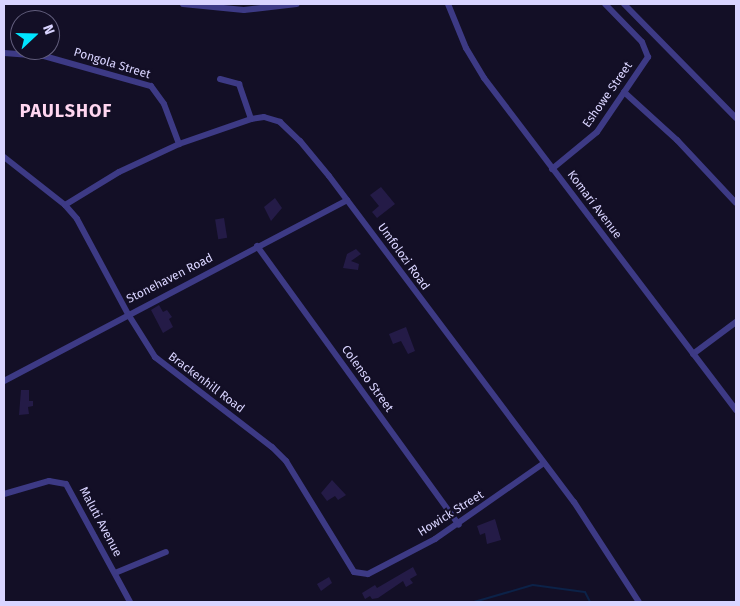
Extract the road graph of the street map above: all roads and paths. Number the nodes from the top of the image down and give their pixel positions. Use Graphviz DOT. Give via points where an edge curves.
graph roads {
  1 [pos="183,4"];
  2 [pos="297,4"];
  3 [pos="448,4"];
  4 [pos="605,4"];
  5 [pos="624,4"];
  6 [pos="4,53"];
  7 [pos="220,80"];
  8 [pos="624,92"];
  9 [pos="736,118"];
  10 [pos="251,119"];
  11 [pos="179,144"];
  12 [pos="4,157"];
  13 [pos="552,169"];
  14 [pos="347,200"];
  15 [pos="736,203"];
  16 [pos="65,205"];
  17 [pos="257,246"];
  18 [pos="128,314"];
  19 [pos="736,322"];
  20 [pos="693,354"];
  21 [pos="4,381"];
  22 [pos="736,410"];
  23 [pos="544,463"];
  24 [pos="4,494"];
  25 [pos="459,524"];
  26 [pos="166,552"];
  27 [pos="115,573"];
  28 [pos="363,575"];
  29 [pos="130,602"];
  30 [pos="639,602"];
  1 -- 2 [label="street" via="244,10"];
  3 -- 13 [label="street, Komari Avenue" via="466,48 484,78"];
  4 -- 8 [label="street, Eshowe Street" via="648,51 646,62"];
  5 -- 9 [label="street"];
  6 -- 11 [label="street, Pongola Street" via="44,56 151,86 164,104"];
  7 -- 10 [label="street" via="239,84"];
  8 -- 13 [label="street, Eshowe Street" via="592,137"];
  8 -- 15 [label="street" via="677,140"];
  10 -- 11 [label="street, Umfolozi Road"];
  10 -- 14 [label="street, Umfolozi Road" via="270,118 285,126"];
  11 -- 16 [label="street, Umfolozi Road" via="120,172"];
  12 -- 16 [label="street, Brackenhill Road"];
  13 -- 20 [label="street, Komari Avenue"];
  14 -- 17 [label="street, Stonehaven Road"];
  14 -- 23 [label="street, Umfolozi Road"];
  16 -- 18 [label="street, Brackenhill Road" via="80,224"];
  17 -- 18 [label="street, Stonehaven Road"];
  17 -- 25 [label="street, Colenso Street"];
  18 -- 21 [label="street, Stonehaven Road"];
  18 -- 28 [label="street, Brackenhill Road" via="148,348 164,366 279,453 343,558 354,572"];
  19 -- 20 [label="street"];
  20 -- 22 [label="street, Komari Avenue"];
  23 -- 25 [label="street, Howick Street"];
  23 -- 30 [label="street, Umfolozi Road" via="591,525"];
  24 -- 27 [label="street, Maluti Avenue" via="49,481 66,484"];
  25 -- 28 [label="street, Howick Street"];
  26 -- 27 [label="street"];
  27 -- 29 [label="street, Maluti Avenue"];
}
